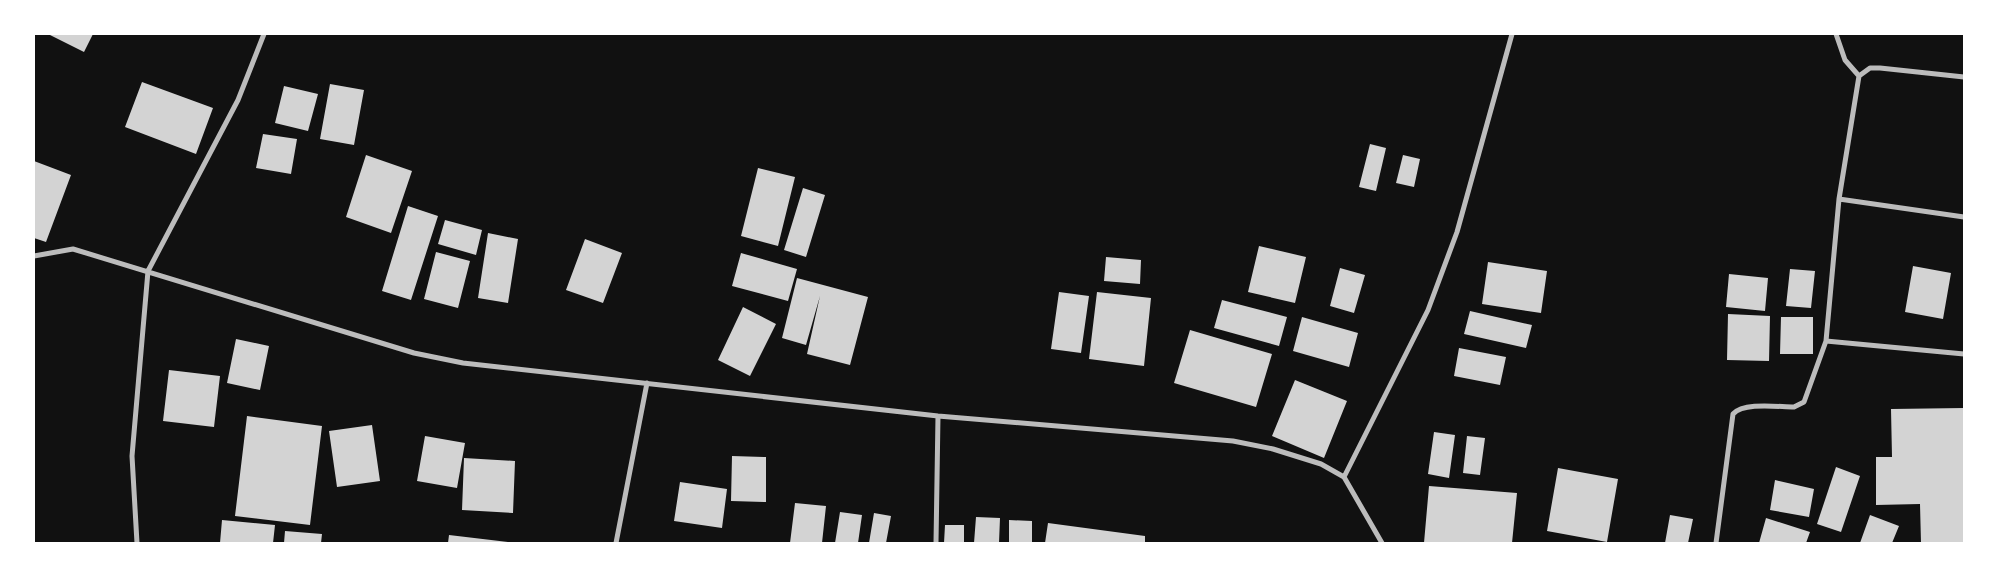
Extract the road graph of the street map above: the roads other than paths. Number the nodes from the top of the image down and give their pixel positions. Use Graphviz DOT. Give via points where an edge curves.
graph roads {
  1 [pos="264,34"];
  2 [pos="1512,34"];
  3 [pos="1836,34"];
  4 [pos="1859,76"];
  5 [pos="1964,77"];
  6 [pos="1839,199"];
  7 [pos="1964,217"];
  8 [pos="34,256"];
  9 [pos="148,271"];
  10 [pos="1826,341"];
  11 [pos="1964,354"];
  12 [pos="647,383"];
  13 [pos="938,416"];
  14 [pos="1344,477"];
  15 [pos="136,543"];
  16 [pos="616,543"];
  17 [pos="936,543"];
  18 [pos="1382,543"];
  19 [pos="1716,543"];
  1 -- 9 [label="street" via="238,100"];
  2 -- 14 [label="street" via="1457,232 1428,310"];
  3 -- 4 [label="street" via="1845,60"];
  4 -- 5 [label="street" via="1870,68 1880,68"];
  4 -- 6 [label="street"];
  6 -- 7 [label="street"];
  6 -- 10 [label="street"];
  8 -- 9 [label="street" via="73,249"];
  9 -- 12 [label="street" via="414,353 463,363"];
  9 -- 15 [label="street" via="132,456"];
  10 -- 11 [label="street"];
  10 -- 19 [label="street" via="1801,405 1745,407 1733,414"];
  12 -- 13 [label="street"];
  12 -- 16 [label="street"];
  13 -- 14 [label="street" via="1233,441 1321,464"];
  13 -- 17 [label="street"];
  14 -- 18 [label="street"];
}
